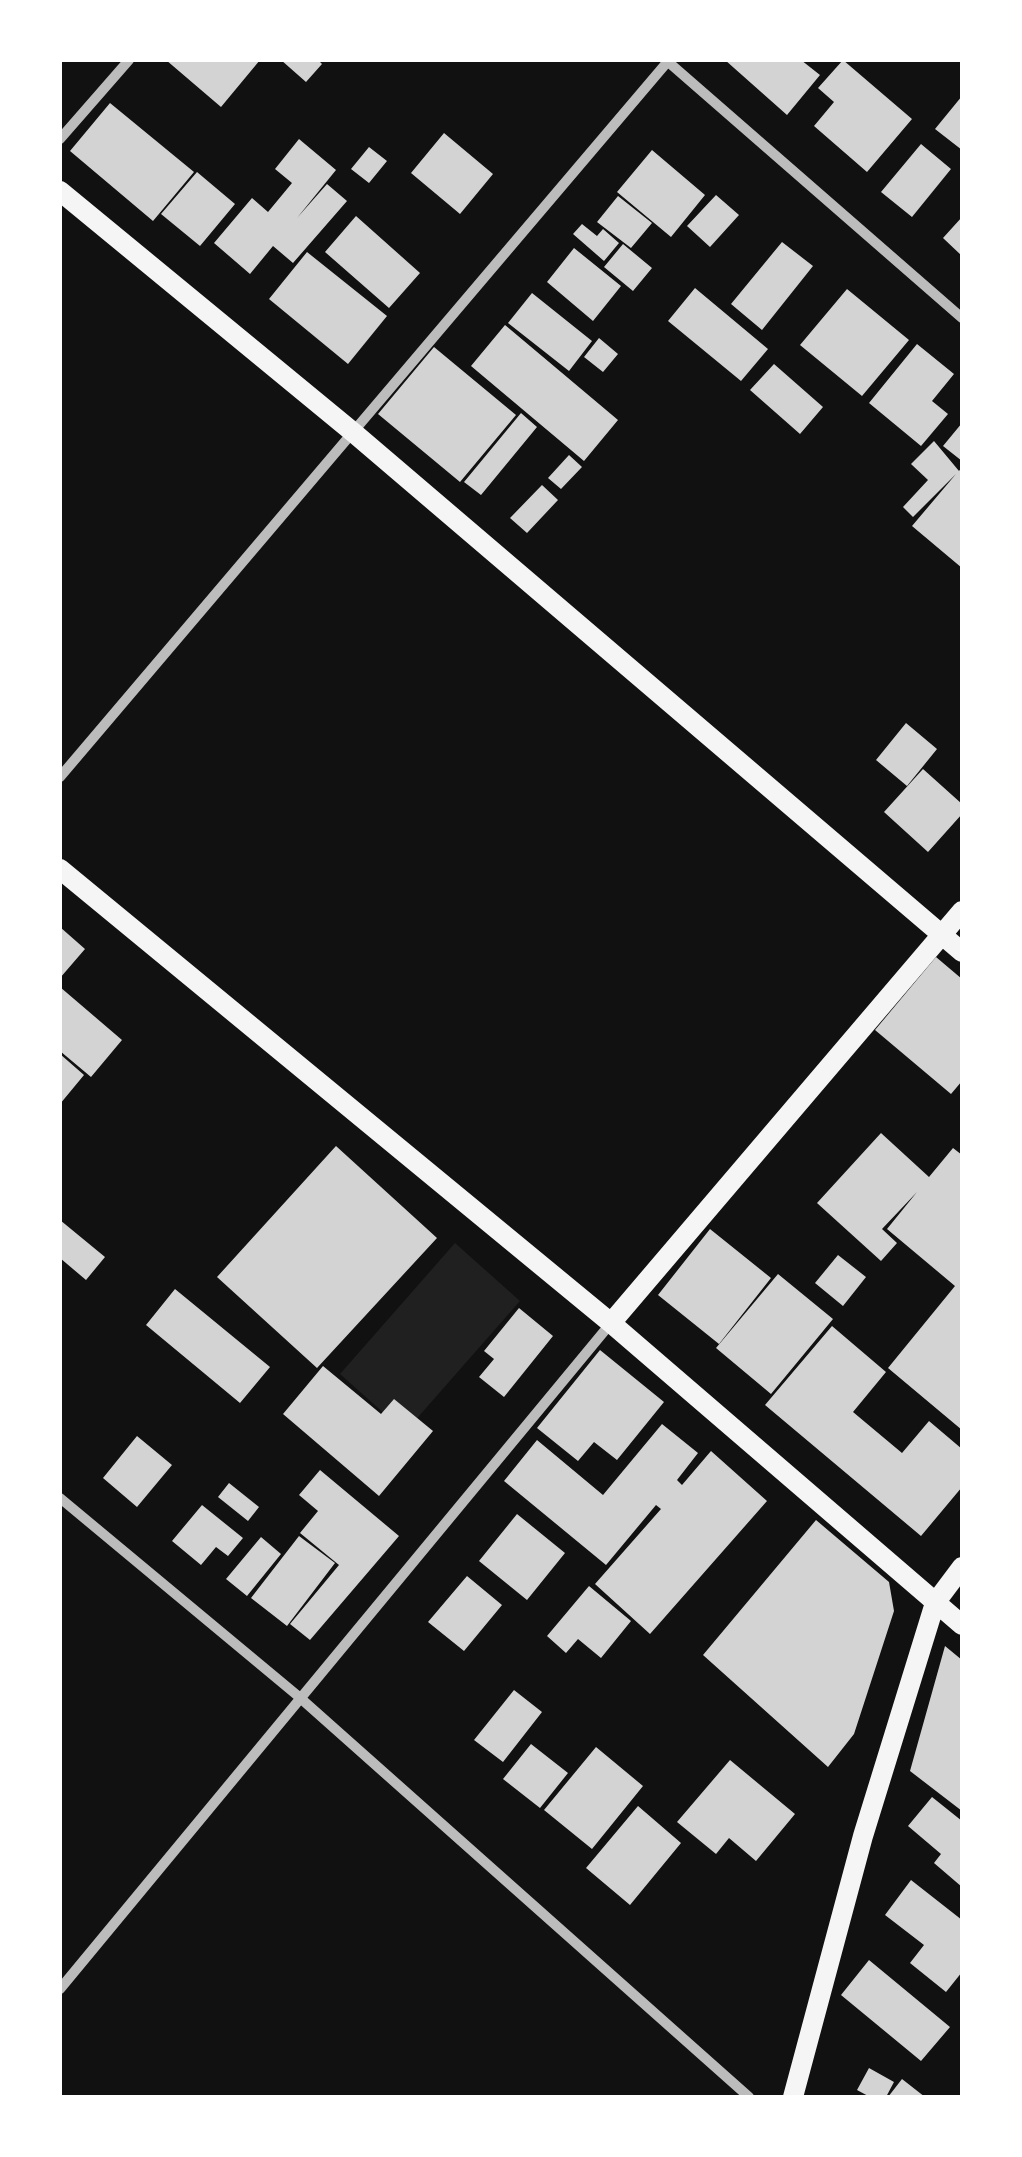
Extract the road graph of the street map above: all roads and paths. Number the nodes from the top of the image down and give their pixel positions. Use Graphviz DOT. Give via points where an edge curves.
graph roads {
  1 [pos="128,60"];
  2 [pos="668,60"];
  3 [pos="60,139"];
  4 [pos="60,190"];
  5 [pos="962,318"];
  6 [pos="354,433"];
  7 [pos="60,777"];
  8 [pos="60,870"];
  9 [pos="962,911"];
  10 [pos="942,934"];
  11 [pos="962,952"];
  12 [pos="610,1323"];
  13 [pos="60,1498"];
  14 [pos="962,1568"];
  15 [pos="934,1603"];
  16 [pos="962,1625"];
  17 [pos="298,1696"];
  18 [pos="60,1989"];
  19 [pos="748,2097"];
  20 [pos="793,2097"];
  1 -- 3 [label="street"];
  2 -- 5 [label="street"];
  2 -- 6 [label="street"];
  4 -- 6 [label="main road"];
  6 -- 7 [label="street"];
  6 -- 10 [label="main road"];
  8 -- 12 [label="main road"];
  9 -- 10 [label="main road"];
  10 -- 11 [label="main road"];
  10 -- 12 [label="main road"];
  12 -- 15 [label="main road"];
  12 -- 17 [label="street"];
  13 -- 17 [label="street"];
  14 -- 15 [label="main road"];
  15 -- 16 [label="main road"];
  15 -- 20 [label="main road" via="862,1836"];
  17 -- 18 [label="street"];
  17 -- 19 [label="street"];
}
